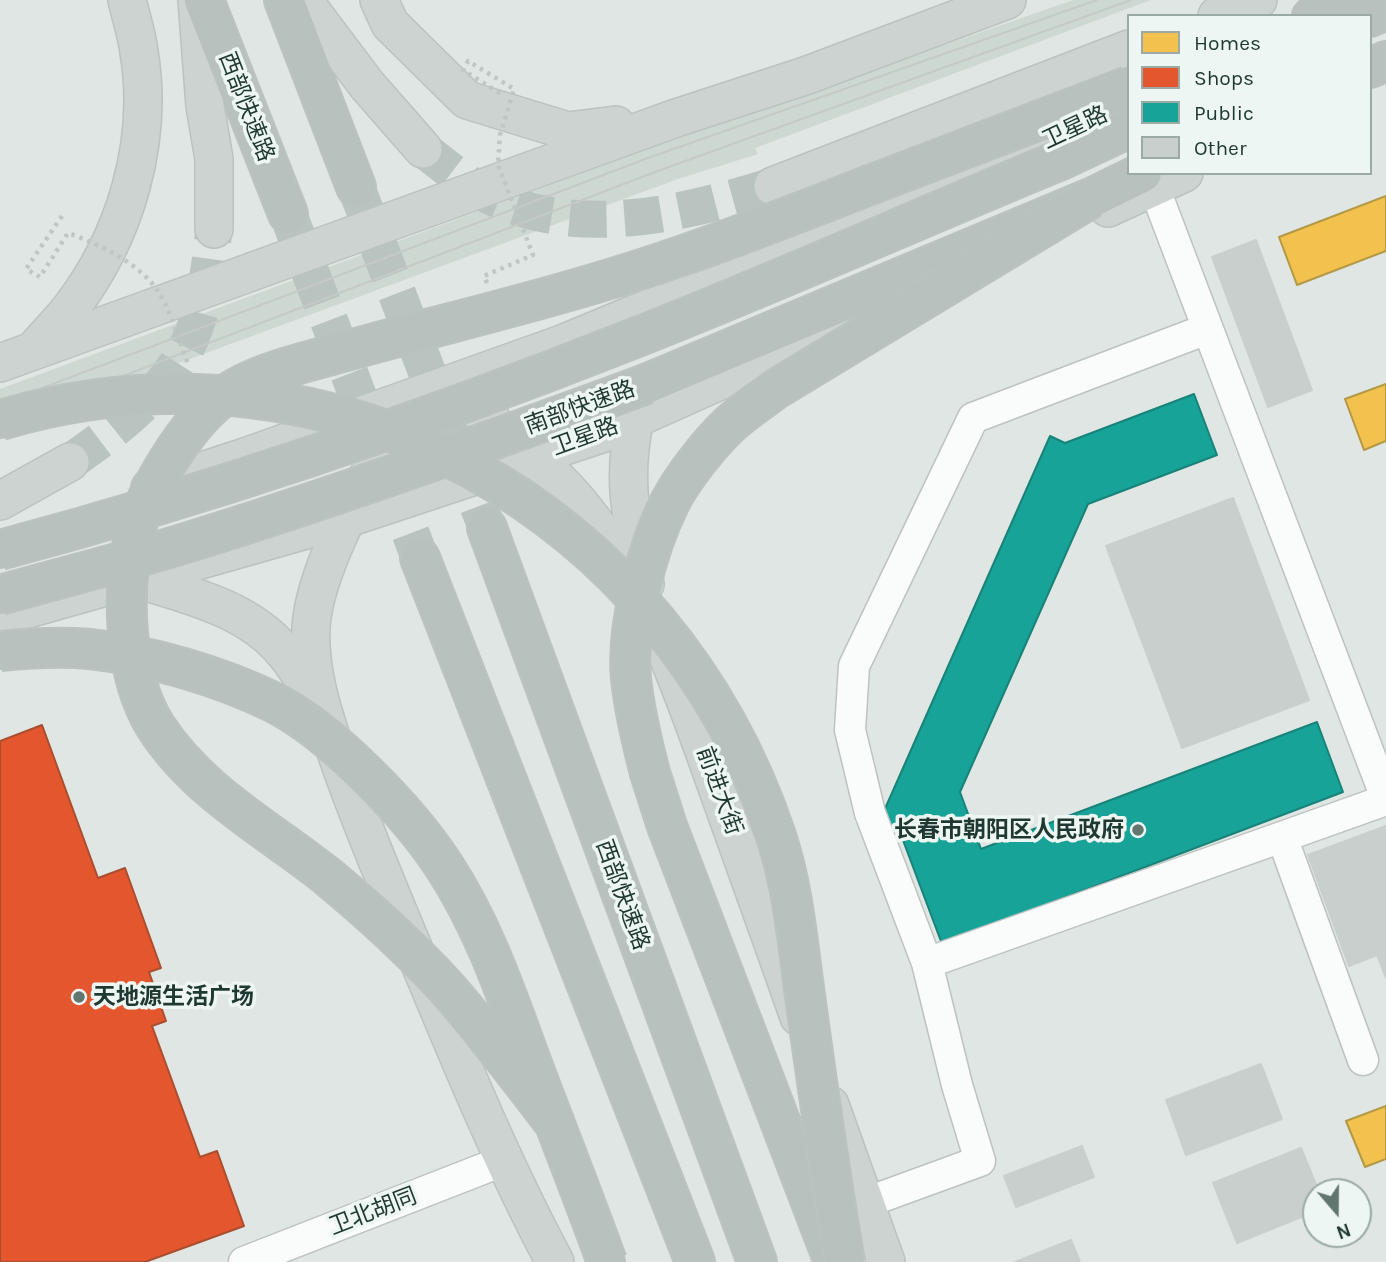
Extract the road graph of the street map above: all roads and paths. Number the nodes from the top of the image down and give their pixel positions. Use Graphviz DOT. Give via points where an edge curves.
graph roads {
  1 [pos="127,0"];
  2 [pos="197,0"];
  3 [pos="204,0"];
  4 [pos="284,0"];
  5 [pos="303,0"];
  6 [pos="379,0"];
  7 [pos="1007,0"];
  8 [pos="1258,0"];
  9 [pos="1346,0"];
  10 [pos="1351,0"];
  11 [pos="1222,14"];
  12 [pos="1315,14"];
  13 [pos="1316,14"];
  14 [pos="1127,50"];
  15 [pos="1127,87"];
  16 [pos="501,94"];
  17 [pos="1127,104"];
  18 [pos="676,118"];
  19 [pos="1127,129"];
  20 [pos="423,149"];
  21 [pos="1160,178"];
  22 [pos="773,186"];
  23 [pos="356,187"];
  24 [pos="1091,198"];
  25 [pos="288,214"];
  26 [pos="62,216"];
  27 [pos="214,229"];
  28 [pos="490,289"];
  29 [pos="1207,328"];
  30 [pos="17,357"];
  31 [pos="193,374"];
  32 [pos="447,385"];
  33 [pos="410,398"];
  34 [pos="635,418"];
  35 [pos="0,420"];
  36 [pos="532,457"];
  37 [pos="70,463"];
  38 [pos="0,501"];
  39 [pos="348,519"];
  40 [pos="487,528"];
  41 [pos="0,537"];
  42 [pos="0,550"];
  43 [pos="420,558"];
  44 [pos="137,579"];
  45 [pos="0,595"];
  46 [pos="0,617"];
  47 [pos="652,623"];
  48 [pos="0,651"];
  49 [pos="320,704"];
  50 [pos="1386,799"];
  51 [pos="1282,837"];
  52 [pos="927,963"];
  53 [pos="1363,1060"];
  54 [pos="558,1128"];
  55 [pos="503,1161"];
  56 [pos="865,1203"];
  57 [pos="244,1262"];
  58 [pos="555,1262"];
  59 [pos="607,1262"];
  60 [pos="695,1262"];
  61 [pos="757,1262"];
  62 [pos="834,1262"];
  63 [pos="845,1262"];
  64 [pos="886,1262"];
  1 -- 30 [label="main road" via="140,52 143,99 140,152 116,231 70,308"];
  2 -- 27 [label="main road" via="214,159"];
  3 -- 25 [label="highway, 西部快速路"];
  4 -- 23 [label="highway"];
  5 -- 20 [label="main road"];
  6 -- 18 [label="main road" via="390,24 467,100 568,131"];
  7 -- 18 [label="main road" via="805,76"];
  8 -- 11 [label="main road"];
  9 -- 12 [label="main road"];
  10 -- 13 [label="highway, bridge"];
  14 -- 22 [label="main road"];
  15 -- 54 [label="highway, bridge" via="699,249 250,383 222,397 157,477 135,531 127,598 133,670 155,725 192,772 326,876 398,940 446,988"];
  16 -- 28 [label="path, bridge" via="463,70 468,61 514,89 500,135 498,165 533,255 484,276"];
  17 -- 32 [label="main road, 卫星路" via="1024,152 613,323"];
  18 -- 30 [label="main road"];
  19 -- 42 [label="highway, 南部快速路, bridge" via="628,341 470,401 187,496"];
  21 -- 24 [label="highway, 南部快速路"];
  21 -- 29 [label="street"];
  21 -- 34 [label="main road, 卫星路"];
  24 -- 45 [label="highway, 南部快速路, bridge" via="750,342 539,424 263,519"];
  24 -- 62 [label="highway, bridge" via="776,389 728,426 671,501 650,551 631,632 631,677 650,773"];
  26 -- 31 [label="path, bridge" via="26,269 40,278 68,233 141,270 159,293"];
  29 -- 50 [label="street"];
  29 -- 52 [label="street" via="973,418 854,666 850,730 870,813"];
  32 -- 33 [label="main road, 卫星路"];
  32 -- 36 [label="main road, 前进大街"];
  33 -- 39 [label="main road"];
  33 -- 41 [label="main road, 卫星路"];
  34 -- 36 [label="main road, 卫星路"];
  34 -- 47 [label="main road" via="628,449 628,502"];
  35 -- 63 [label="highway, bridge" via="142,394 240,397 340,414 416,440 512,491 587,547 625,584 692,667 731,730 777,840 793,907"];
  36 -- 39 [label="main road, 卫星路"];
  36 -- 47 [label="main road, 前进大街" via="587,512 622,561"];
  37 -- 38 [label="main road"];
  39 -- 44 [label="main road, 卫星路"];
  39 -- 49 [label="main road" via="319,588 311,626"];
  40 -- 61 [label="highway, 西部快速路"];
  43 -- 60 [label="highway"];
  44 -- 46 [label="main road, 卫星路"];
  44 -- 49 [label="main road" via="246,620 283,651"];
  47 -- 56 [label="main road, 前进大街" via="697,730"];
  48 -- 54 [label="highway, bridge" via="90,649 181,668 275,703 347,755 415,829 462,896 492,955"];
  49 -- 55 [label="main road" via="347,786"];
  50 -- 51 [label="street"];
  51 -- 52 [label="street"];
  51 -- 53 [label="street"];
  52 -- 56 [label="street" via="980,1161"];
  54 -- 59 [label="highway, bridge"];
  55 -- 57 [label="street, 卫北胡同"];
  55 -- 58 [label="main road"];
  56 -- 64 [label="main road, 前进大街"];
}
